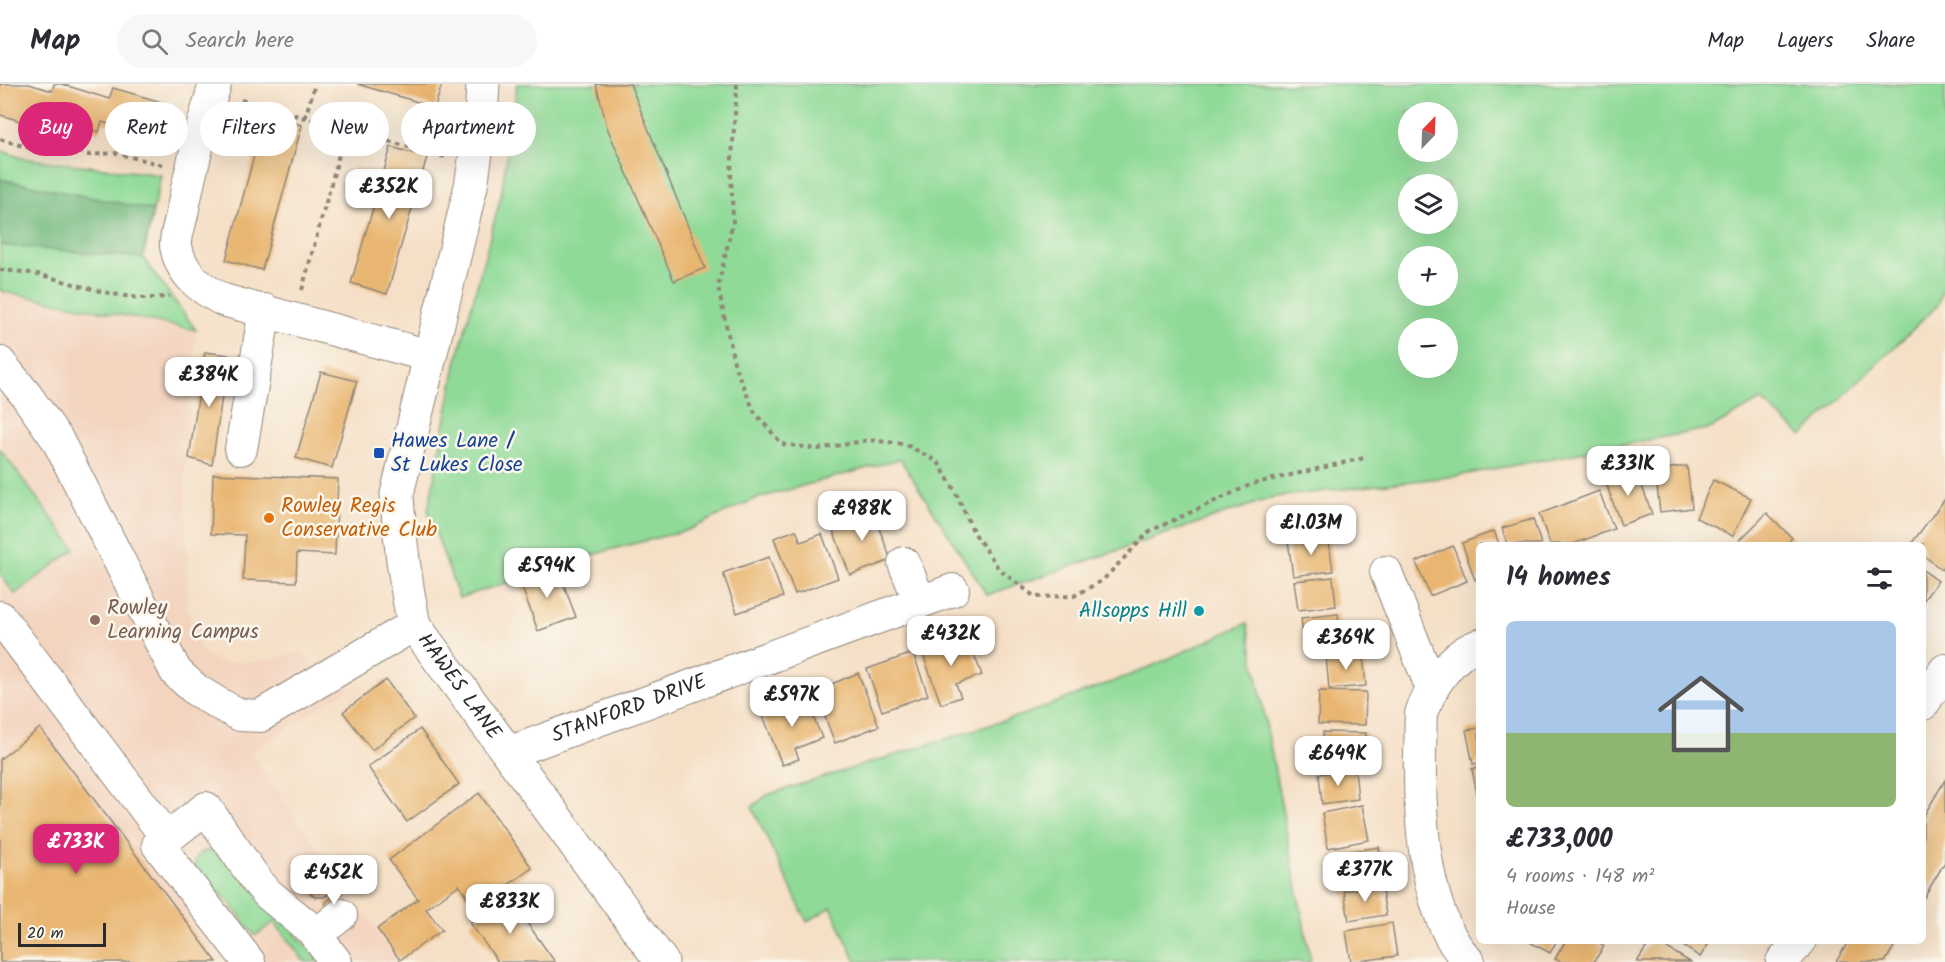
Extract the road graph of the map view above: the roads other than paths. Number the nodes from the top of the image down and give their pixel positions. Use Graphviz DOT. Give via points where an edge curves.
graph roads {
  1 [pos="483,84"];
  2 [pos="214,88"];
  3 [pos="280,314"];
  4 [pos="430,356"];
  5 [pos="0,363"];
  6 [pos="241,449"];
  7 [pos="904,563"];
  8 [pos="1386,572"];
  9 [pos="953,590"];
  10 [pos="920,602"];
  11 [pos="0,617"];
  12 [pos="414,625"];
  13 [pos="1476,646"];
  14 [pos="1945,670"];
  15 [pos="1432,689"];
  16 [pos="1926,699"];
  17 [pos="508,753"];
  18 [pos="167,838"];
  19 [pos="341,915"];
  20 [pos="316,935"];
  21 [pos="1769,944"];
  22 [pos="1798,944"];
  23 [pos="249,962"];
  24 [pos="336,962"];
  25 [pos="662,962"];
  26 [pos="1469,962"];
  27 [pos="1763,962"];
  28 [pos="1782,962"];
  1 -- 4 [label="main road, HAWES LANE" via="474,166"];
  2 -- 3 [label="street" via="189,172 176,244 181,262 201,289 223,300"];
  3 -- 4 [label="street"];
  3 -- 6 [label="street"];
  4 -- 12 [label="main road, HAWES LANE" via="397,494 399,538"];
  5 -- 12 [label="street" via="57,439 176,672 196,690 240,715 260,716"];
  7 -- 10 [label="street"];
  8 -- 15 [label="street"];
  9 -- 10 [label="street, STANFORD DRIVE"];
  10 -- 17 [label="street, STANFORD DRIVE"];
  11 -- 18 [label="street"];
  12 -- 17 [label="main road, HAWES LANE"];
  13 -- 15 [label="street" via="1448,664"];
  14 -- 16 [label="street"];
  15 -- 26 [label="street" via="1422,713 1419,790 1430,879 1442,922"];
  17 -- 25 [label="main road, HAWES LANE"];
  18 -- 20 [label="street" via="206,808 268,894"];
  18 -- 23 [label="street" via="158,845"];
  19 -- 20 [label="street"];
  20 -- 24 [label="street"];
  21 -- 27 [label="street"];
  22 -- 28 [label="street"];
}
